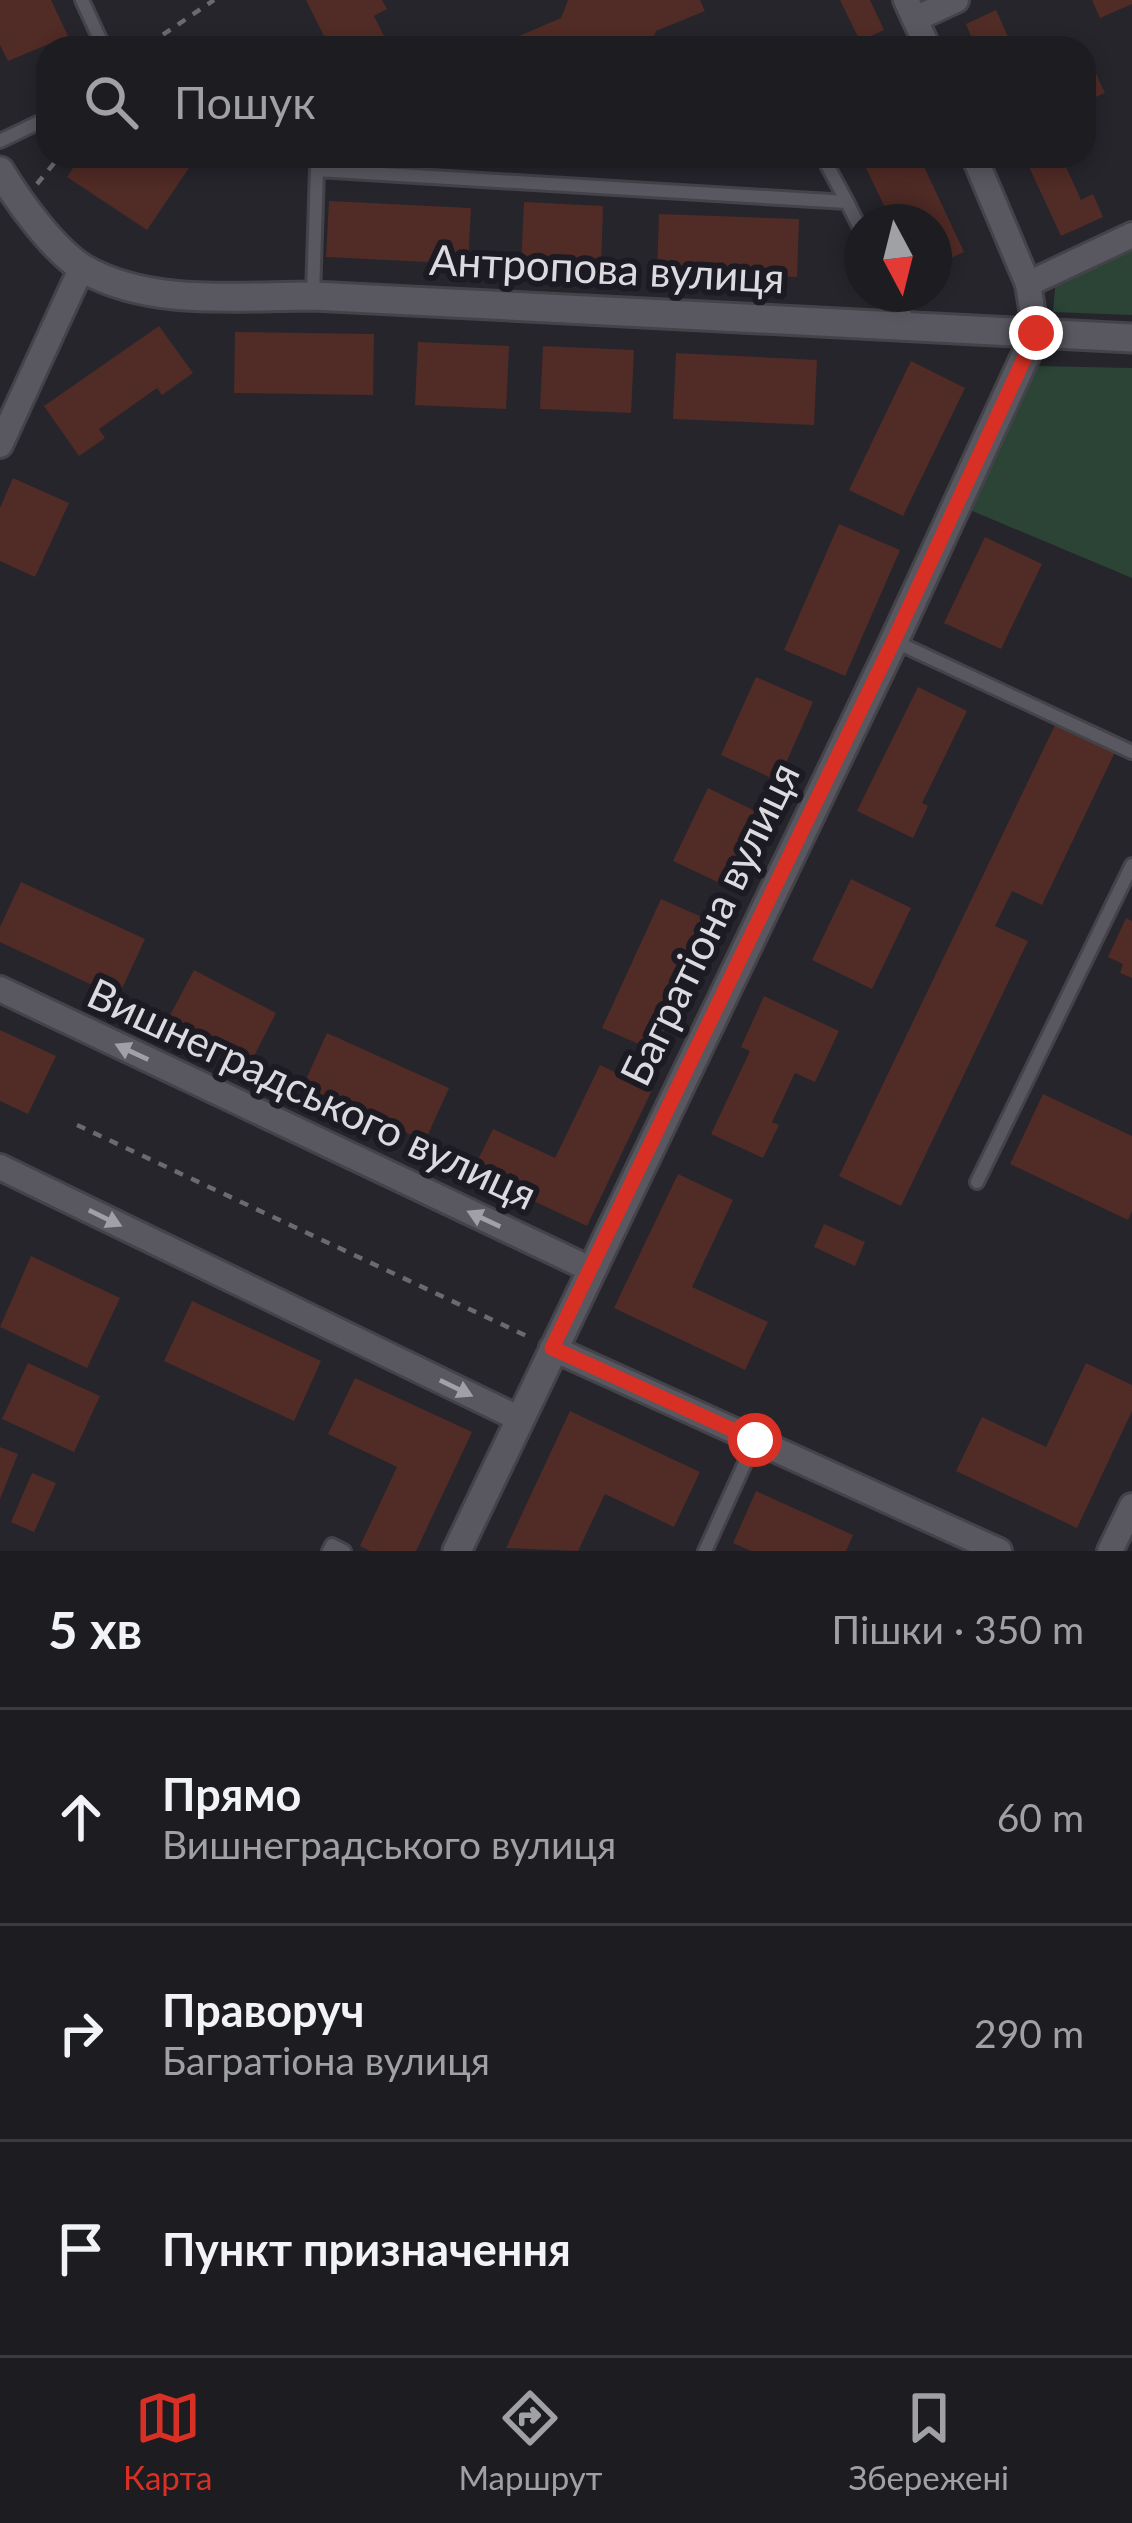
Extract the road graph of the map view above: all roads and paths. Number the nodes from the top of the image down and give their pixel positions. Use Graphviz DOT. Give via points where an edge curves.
graph roads {
  1 [pos="82,0"];
  2 [pos="214,0"];
  3 [pos="956,0"];
  4 [pos="911,9"];
  5 [pos="98,36"];
  6 [pos="161,36"];
  7 [pos="36,124"];
  8 [pos="0,141"];
  9 [pos="829,168"];
  10 [pos="979,168"];
  11 [pos="0,171"];
  12 [pos="847,202"];
  13 [pos="10,204"];
  14 [pos="1132,236"];
  15 [pos="82,268"];
  16 [pos="1028,284"];
  17 [pos="313,296"];
  18 [pos="903,312"];
  19 [pos="910,326"];
  20 [pos="1036,333"];
  21 [pos="1132,338"];
  22 [pos="0,445"];
  23 [pos="894,640"];
  24 [pos="1132,752"];
  25 [pos="1132,865"];
  26 [pos="0,989"];
  27 [pos="77,1125"];
  28 [pos="0,1167"];
  29 [pos="977,1182"];
  30 [pos="590,1269"];
  31 [pos="552,1348"];
  32 [pos="520,1419"];
  33 [pos="755,1440"];
  34 [pos="1132,1506"];
  35 [pos="329,1551"];
  36 [pos="344,1551"];
  37 [pos="457,1551"];
  38 [pos="705,1551"];
  39 [pos="999,1551"];
  40 [pos="1110,1551"];
  1 -- 5 [label="lane"];
  2 -- 6 [label="path"];
  3 -- 4 [label="street"];
  7 -- 8 [label="lane"];
  9 -- 12 [label="lane"];
  10 -- 16 [label="street"];
  11 -- 13 [label="street, Антропова вулиця"];
  12 -- 17 [label="lane" via="317,170"];
  13 -- 15 [label="street, Антропова вулиця"];
  14 -- 16 [label="street"];
  15 -- 17 [label="street, Антропова вулиця" via="132,288 189,296"];
  15 -- 22 [label="street"];
  16 -- 20 [label="street"];
  17 -- 19 [label="street, Антропова вулиця"];
  18 -- 19 [label="lane"];
  19 -- 20 [label="street, Антропова вулиця"];
  20 -- 21 [label="street, Антропова вулиця"];
  20 -- 23 [label="street, Багратіона вулиця"];
  23 -- 24 [label="lane"];
  23 -- 30 [label="street, Багратіона вулиця"];
  25 -- 29 [label="lane"];
  30 -- 26 [label="street, Вишнеградського вулиця, one-way"];
  27 -- 31 [label="path"];
  28 -- 32 [label="street, one-way"];
  30 -- 31 [label="street, Багратіона вулиця"];
  31 -- 32 [label="street, Багратіона вулиця"];
  31 -- 33 [label="street"];
  32 -- 37 [label="street, Багратіона вулиця"];
  33 -- 38 [label="lane"];
  33 -- 39 [label="street"];
  34 -- 40 [label="street"];
  35 -- 36 [label="lane"];
}
